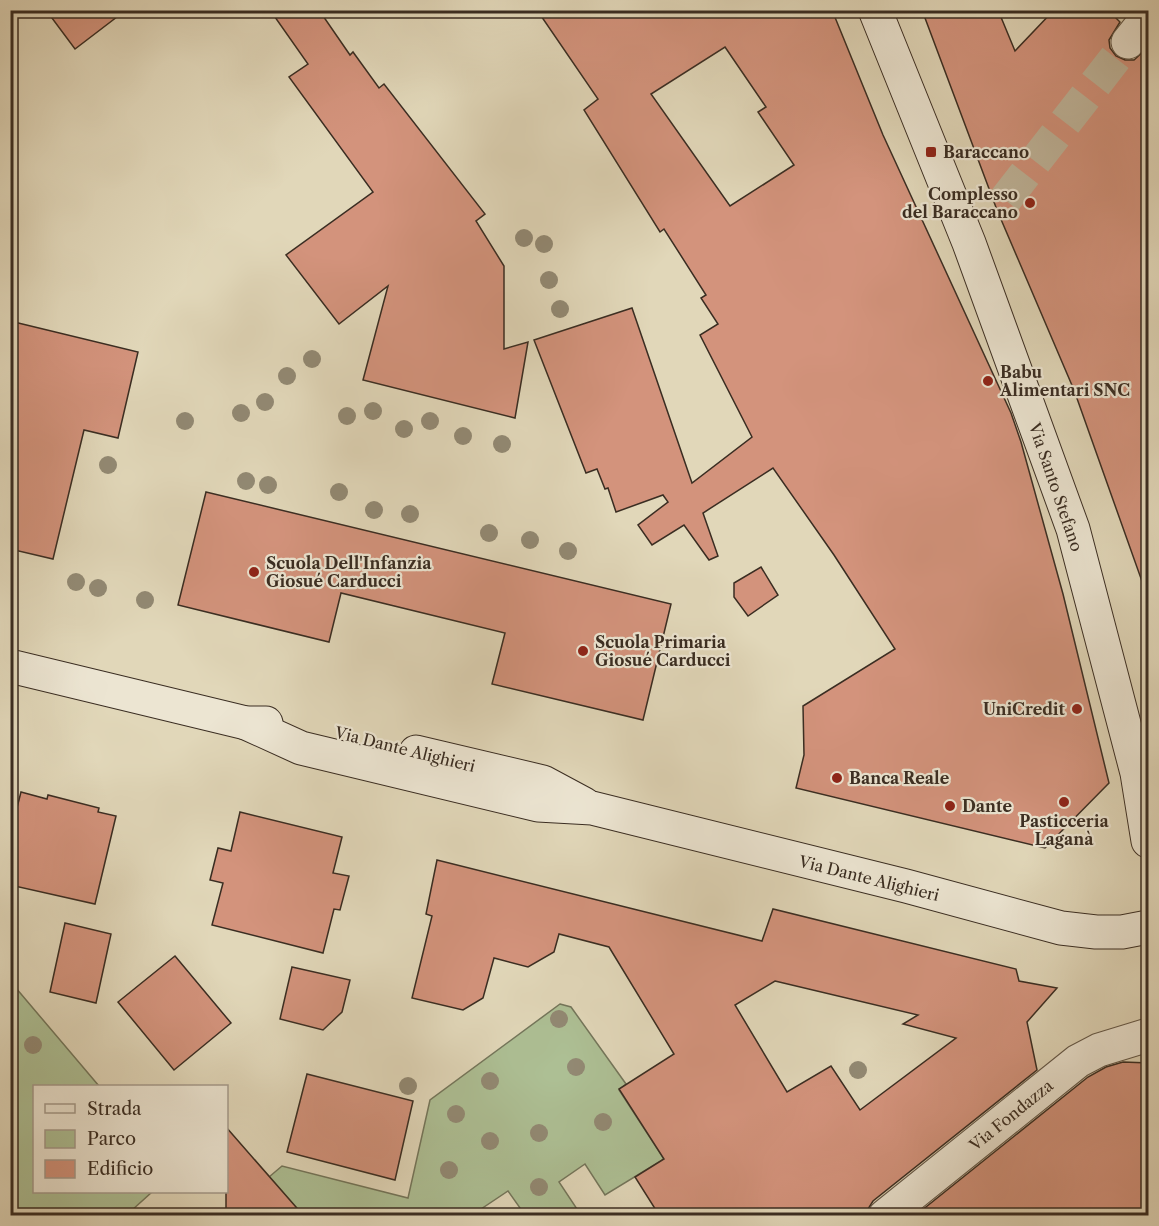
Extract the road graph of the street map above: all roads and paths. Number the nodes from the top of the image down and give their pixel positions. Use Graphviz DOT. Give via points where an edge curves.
graph roads {
  1 [pos="875,10"];
  2 [pos="1149,17"];
  3 [pos="1128,42"];
  4 [pos="10,666"];
  5 [pos="1149,841"];
  6 [pos="1149,927"];
  7 [pos="1149,1035"];
  8 [pos="885,1215"];
  1 -- 5 [label="street, Via Santo Stefano" via="969,243 1073,529 1137,773"];
  2 -- 3 [label="street"];
  4 -- 6 [label="street, Via Dante Alighieri" via="246,723 301,748 538,805 592,808 1061,928 1122,932"];
  7 -- 8 [label="street, Via Fondazza" via="1099,1050 1078,1061"];
}
